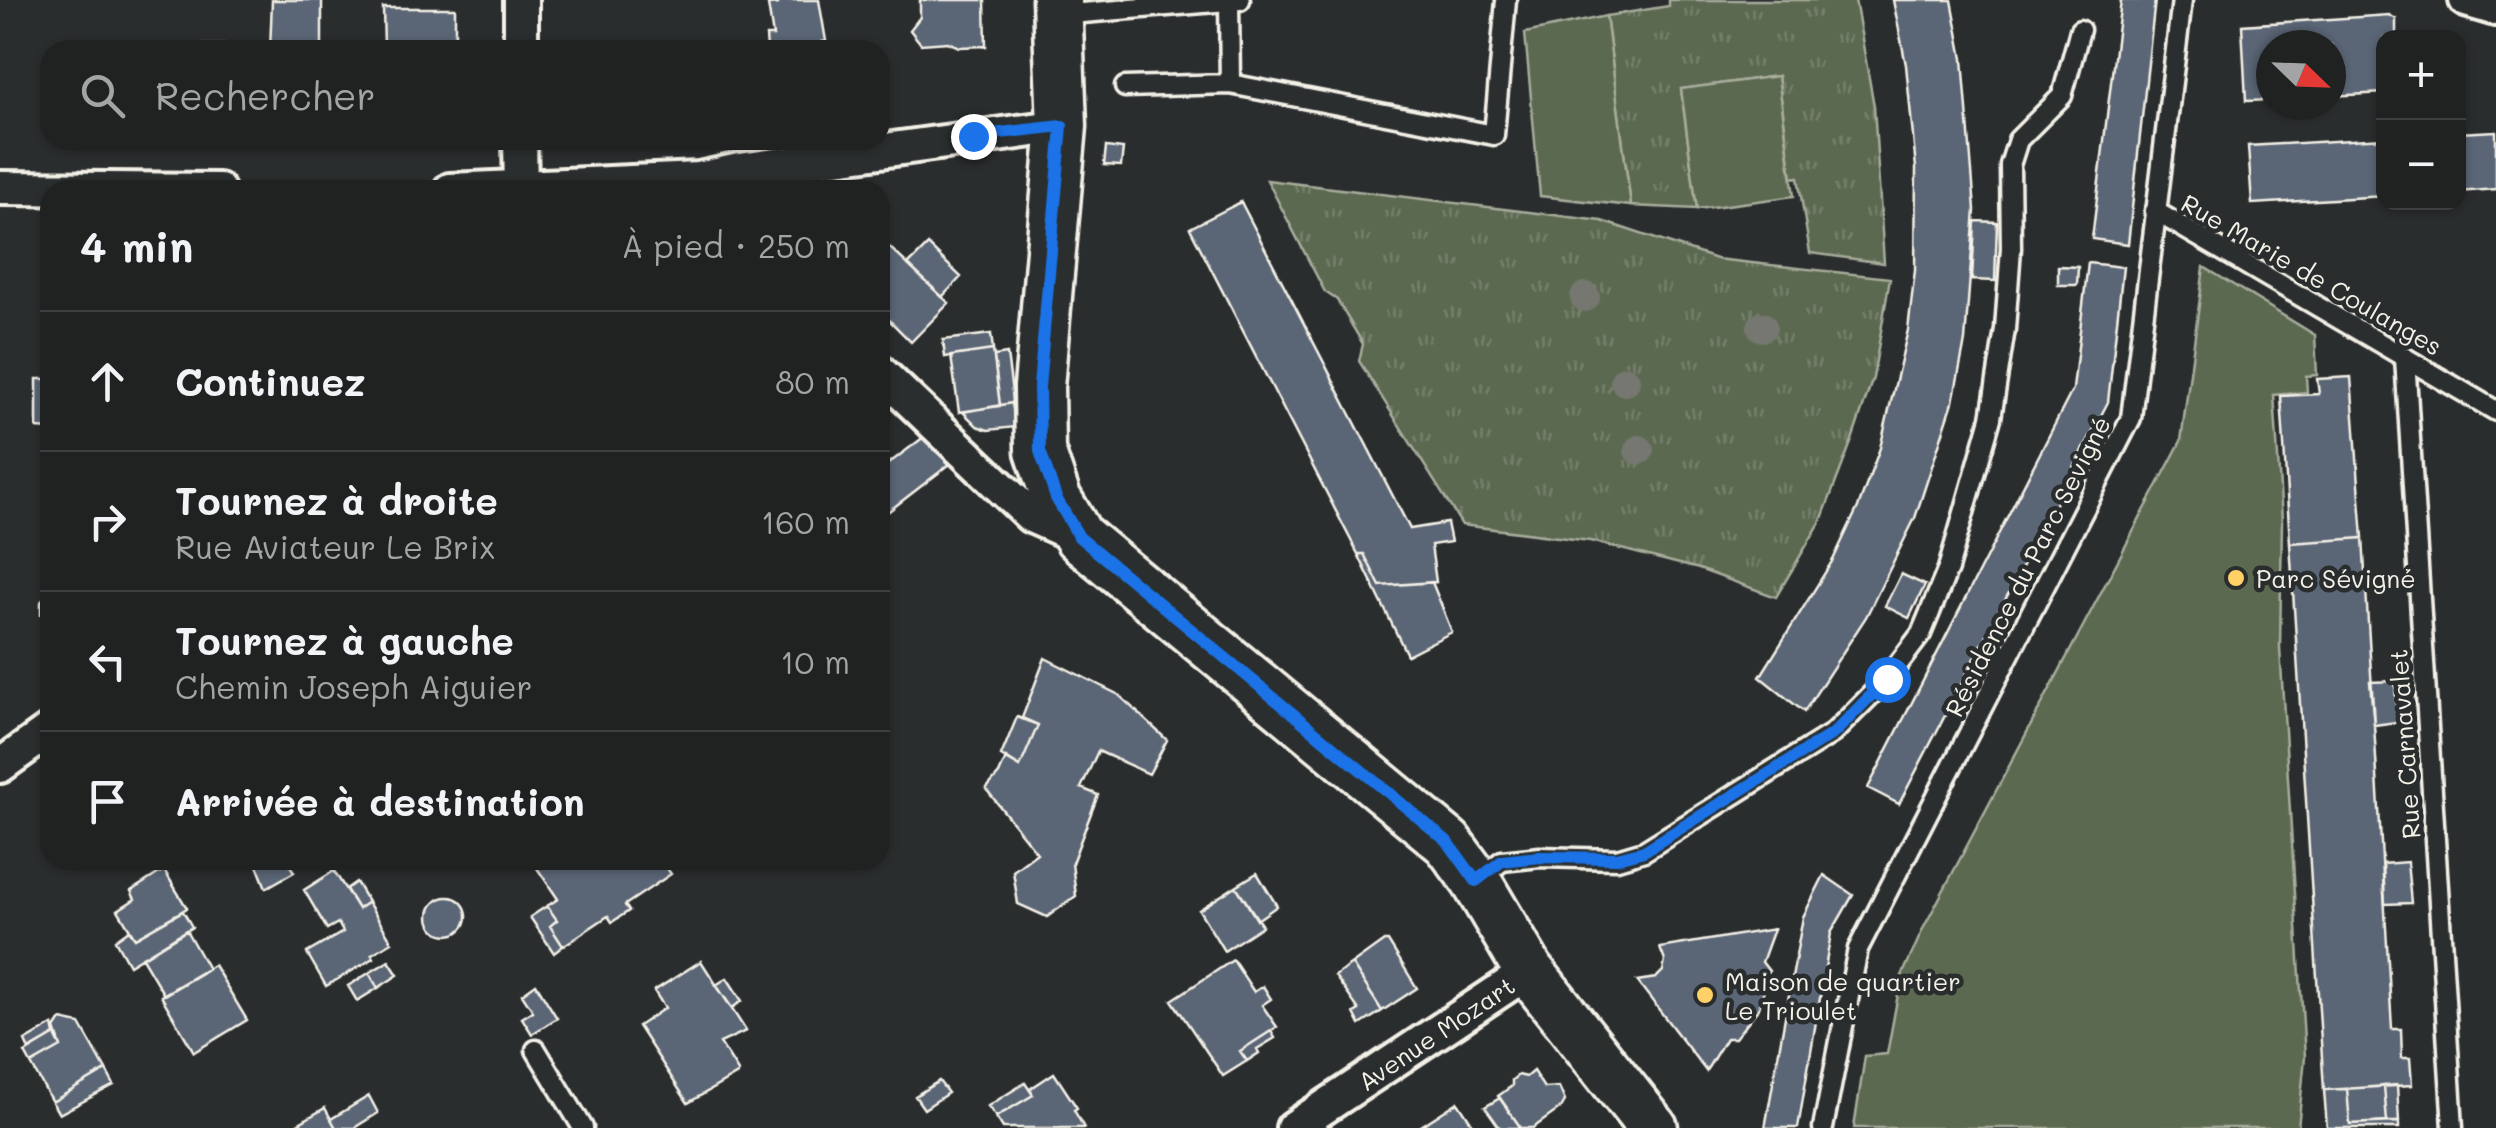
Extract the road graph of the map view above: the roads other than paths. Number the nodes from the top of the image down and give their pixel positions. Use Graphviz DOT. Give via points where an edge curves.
graph roads {
  1 [pos="521,0"];
  2 [pos="1240,0"];
  3 [pos="1506,0"];
  4 [pos="2182,0"];
  5 [pos="2466,0"];
  6 [pos="1229,1"];
  7 [pos="1057,8"];
  8 [pos="2496,9"];
  9 [pos="2080,30"];
  10 [pos="521,40"];
  11 [pos="1230,84"];
  12 [pos="1125,87"];
  13 [pos="1062,126"];
  14 [pos="520,150"];
  15 [pos="886,150"];
  16 [pos="890,150"];
  17 [pos="521,180"];
  18 [pos="715,180"];
  19 [pos="0,188"];
  20 [pos="40,188"];
  21 [pos="2155,211"];
  22 [pos="2405,358"];
  23 [pos="890,382"];
  24 [pos="2496,411"];
  25 [pos="1079,537"];
  26 [pos="40,737"];
  27 [pos="0,766"];
  28 [pos="1476,881"];
  29 [pos="1529,971"];
  30 [pos="536,1050"];
  31 [pos="584,1128"];
  32 [pos="1294,1128"];
  33 [pos="1654,1128"];
  34 [pos="1690,1128"];
  35 [pos="1823,1128"];
  36 [pos="2453,1128"];
  1 -- 10 [label="street"];
  2 -- 6 [label="lane"];
  3 -- 11 [label="lane" via="1494,135"];
  4 -- 21 [label="lane, Résidence du Parc Sevigné"];
  5 -- 8 [label="street"];
  6 -- 7 [label="lane"];
  6 -- 11 [label="lane"];
  7 -- 13 [label="main road"];
  9 -- 28 [label="lane" via="2062,96 2018,140 2010,166 2005,329 1990,418 1948,569 1921,634 1834,733 1644,851 1617,858 1502,861"];
  11 -- 12 [label="lane"];
  13 -- 16 [label="street"];
  13 -- 25 [label="main road" via="1039,387 1040,451"];
  14 -- 17 [label="street"];
  15 -- 18 [label="street" via="740,170"];
  19 -- 20 [label="street"];
  21 -- 22 [label="lane, Rue Marie de Coulanges"];
  21 -- 35 [label="lane, Résidence du Parc Sevigné" via="2131,418 1858,949"];
  22 -- 24 [label="lane, Rue Marie de Coulanges"];
  22 -- 36 [label="lane, Rue Carnavalet"];
  23 -- 25 [label="street" via="1031,516"];
  25 -- 28 [label="main road" via="1448,842"];
  26 -- 27 [label="street"];
  28 -- 29 [label="main road"];
  28 -- 34 [label="main road" via="1542,944"];
  29 -- 32 [label="street, Avenue Mozart"];
  29 -- 33 [label="main road"];
  30 -- 31 [label="lane"];
}
